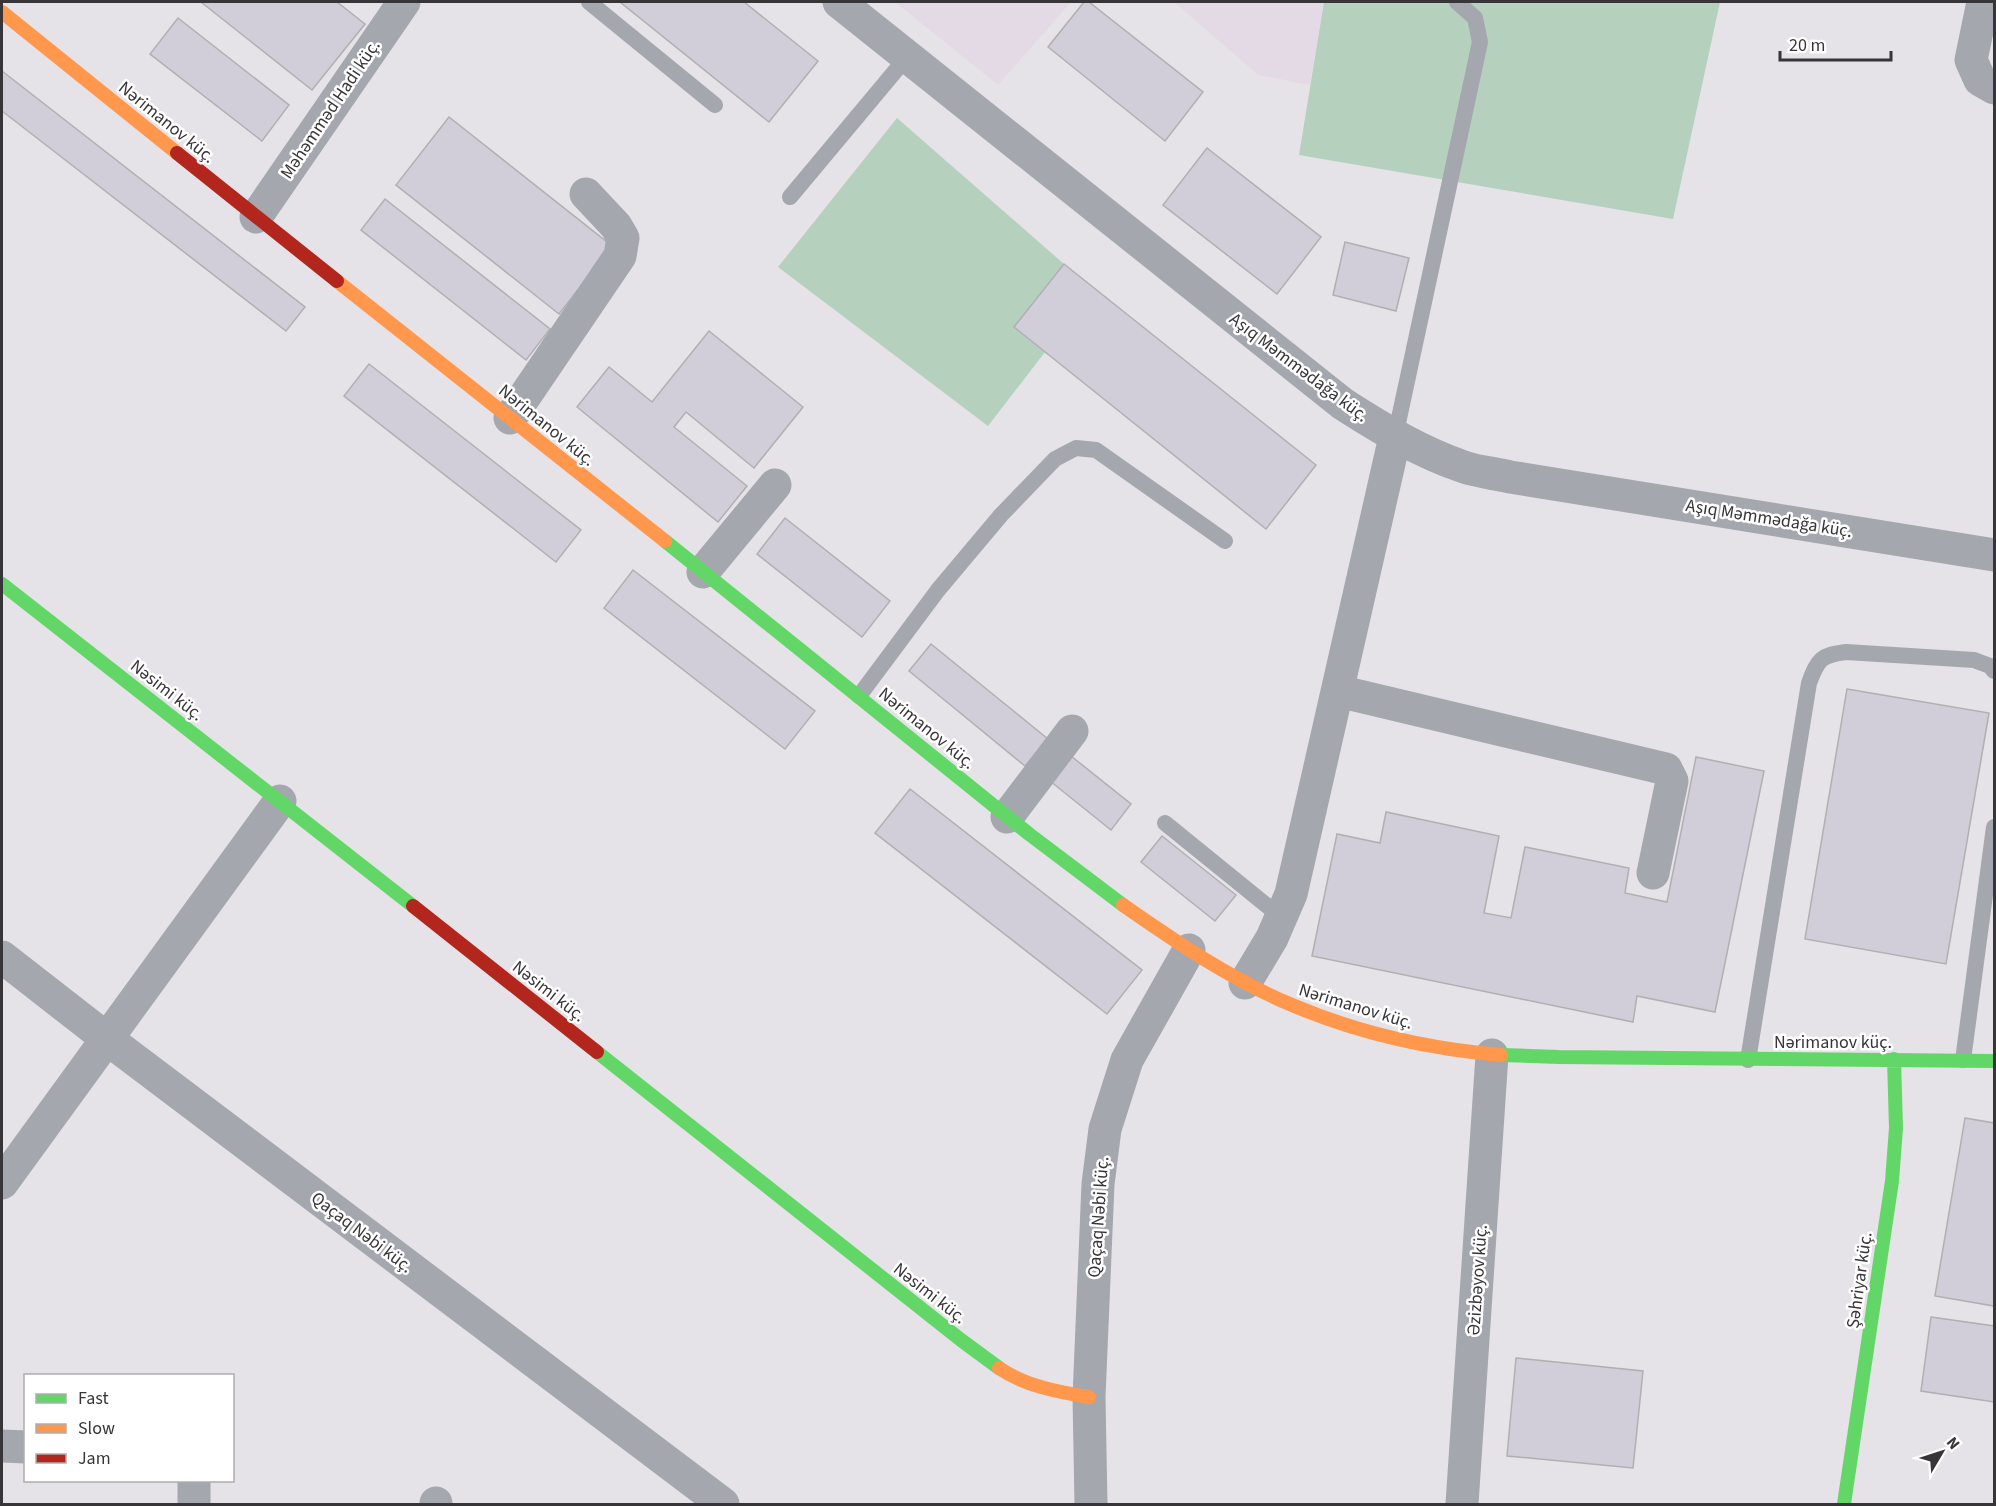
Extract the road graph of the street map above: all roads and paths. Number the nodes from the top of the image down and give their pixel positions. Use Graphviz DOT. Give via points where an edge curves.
graph roads {
  1 [pos="589,2"];
  2 [pos="839,2"];
  3 [pos="1457,2"];
  4 [pos="1983,2"];
  5 [pos="394,6"];
  6 [pos="2,12"];
  7 [pos="907,57"];
  8 [pos="1995,88"];
  9 [pos="715,105"];
  10 [pos="586,194"];
  11 [pos="790,197"];
  12 [pos="256,217"];
  13 [pos="510,418"];
  14 [pos="1395,437"];
  15 [pos="775,484"];
  16 [pos="1225,541"];
  17 [pos="1995,555"];
  18 [pos="703,572"];
  19 [pos="2,584"];
  20 [pos="1995,671"];
  21 [pos="1338,691"];
  22 [pos="859,696"];
  23 [pos="1072,731"];
  24 [pos="280,801"];
  25 [pos="1007,817"];
  26 [pos="1165,823"];
  27 [pos="1995,826"];
  28 [pos="1653,873"];
  29 [pos="1281,917"];
  30 [pos="1189,950"];
  31 [pos="2,957"];
  32 [pos="1245,983"];
  33 [pos="106,1038"];
  34 [pos="1492,1054"];
  35 [pos="1894,1059"];
  36 [pos="1748,1060"];
  37 [pos="1963,1060"];
  38 [pos="1995,1061"];
  39 [pos="2,1183"];
  40 [pos="1089,1397"];
  41 [pos="2,1446"];
  42 [pos="24,1447"];
  43 [pos="194,1482"];
  44 [pos="194,1504"];
  45 [pos="723,1504"];
  46 [pos="1091,1504"];
  47 [pos="1462,1504"];
  48 [pos="1844,1504"];
  1 -- 9 [label="lane"];
  2 -- 7 [label="street, Aşıq Məmmədağa küç."];
  3 -- 14 [label="lane" via="1475,18 1480,42"];
  4 -- 8 [label="street" via="1971,60 1980,80"];
  5 -- 12 [label="street, Məhəmməd Hadi küç."];
  6 -- 12 [label="main road, Nərimanov küç."];
  7 -- 11 [label="lane"];
  7 -- 14 [label="street, Aşıq Məmmədağa küç." via="1343,404"];
  10 -- 13 [label="street" via="623,238 620,256"];
  12 -- 13 [label="main road, Nərimanov küç."];
  13 -- 18 [label="main road, Nərimanov küç."];
  14 -- 17 [label="street, Aşıq Məmmədağa küç." via="1466,468 1509,477"];
  14 -- 21 [label="street"];
  15 -- 18 [label="street"];
  16 -- 22 [label="lane" via="1096,450 1076,448 1055,459 1001,515 938,590"];
  18 -- 22 [label="main road, Nərimanov küç."];
  19 -- 24 [label="main road, Nəsimi küç."];
  20 -- 36 [label="lane" via="1974,660 1846,652 1828,654 1816,664 1809,683"];
  21 -- 28 [label="street" via="1666,769 1672,781"];
  21 -- 29 [label="street" via="1291,894"];
  22 -- 25 [label="main road, Nərimanov küç."];
  23 -- 25 [label="street"];
  24 -- 33 [label="street"];
  24 -- 40 [label="main road, Nəsimi küç." via="961,1340 1007,1373 1048,1390"];
  25 -- 30 [label="main road, Nərimanov küç."];
  26 -- 29 [label="lane"];
  27 -- 37 [label="lane"];
  29 -- 32 [label="street"];
  30 -- 32 [label="main road, Nərimanov küç."];
  30 -- 40 [label="street, Qaçaq Nəbi küç." via="1127,1060 1105,1129 1098,1184"];
  31 -- 33 [label="street, Qaçaq Nəbi küç."];
  32 -- 34 [label="main road, Nərimanov küç." via="1296,1008 1371,1033"];
  33 -- 39 [label="street"];
  33 -- 45 [label="street, Qaçaq Nəbi küç."];
  34 -- 36 [label="main road, Nərimanov küç."];
  34 -- 47 [label="street, Əzizbəyov küç."];
  35 -- 36 [label="main road, Nərimanov küç."];
  35 -- 37 [label="main road, Nərimanov küç."];
  35 -- 48 [label="main road, Şəhriyar küç." via="1896,1128 1892,1181"];
  37 -- 38 [label="main road, Nərimanov küç."];
  40 -- 46 [label="street, Qaçaq Nəbi küç."];
  41 -- 42 [label="street"];
  43 -- 44 [label="street"];
}
